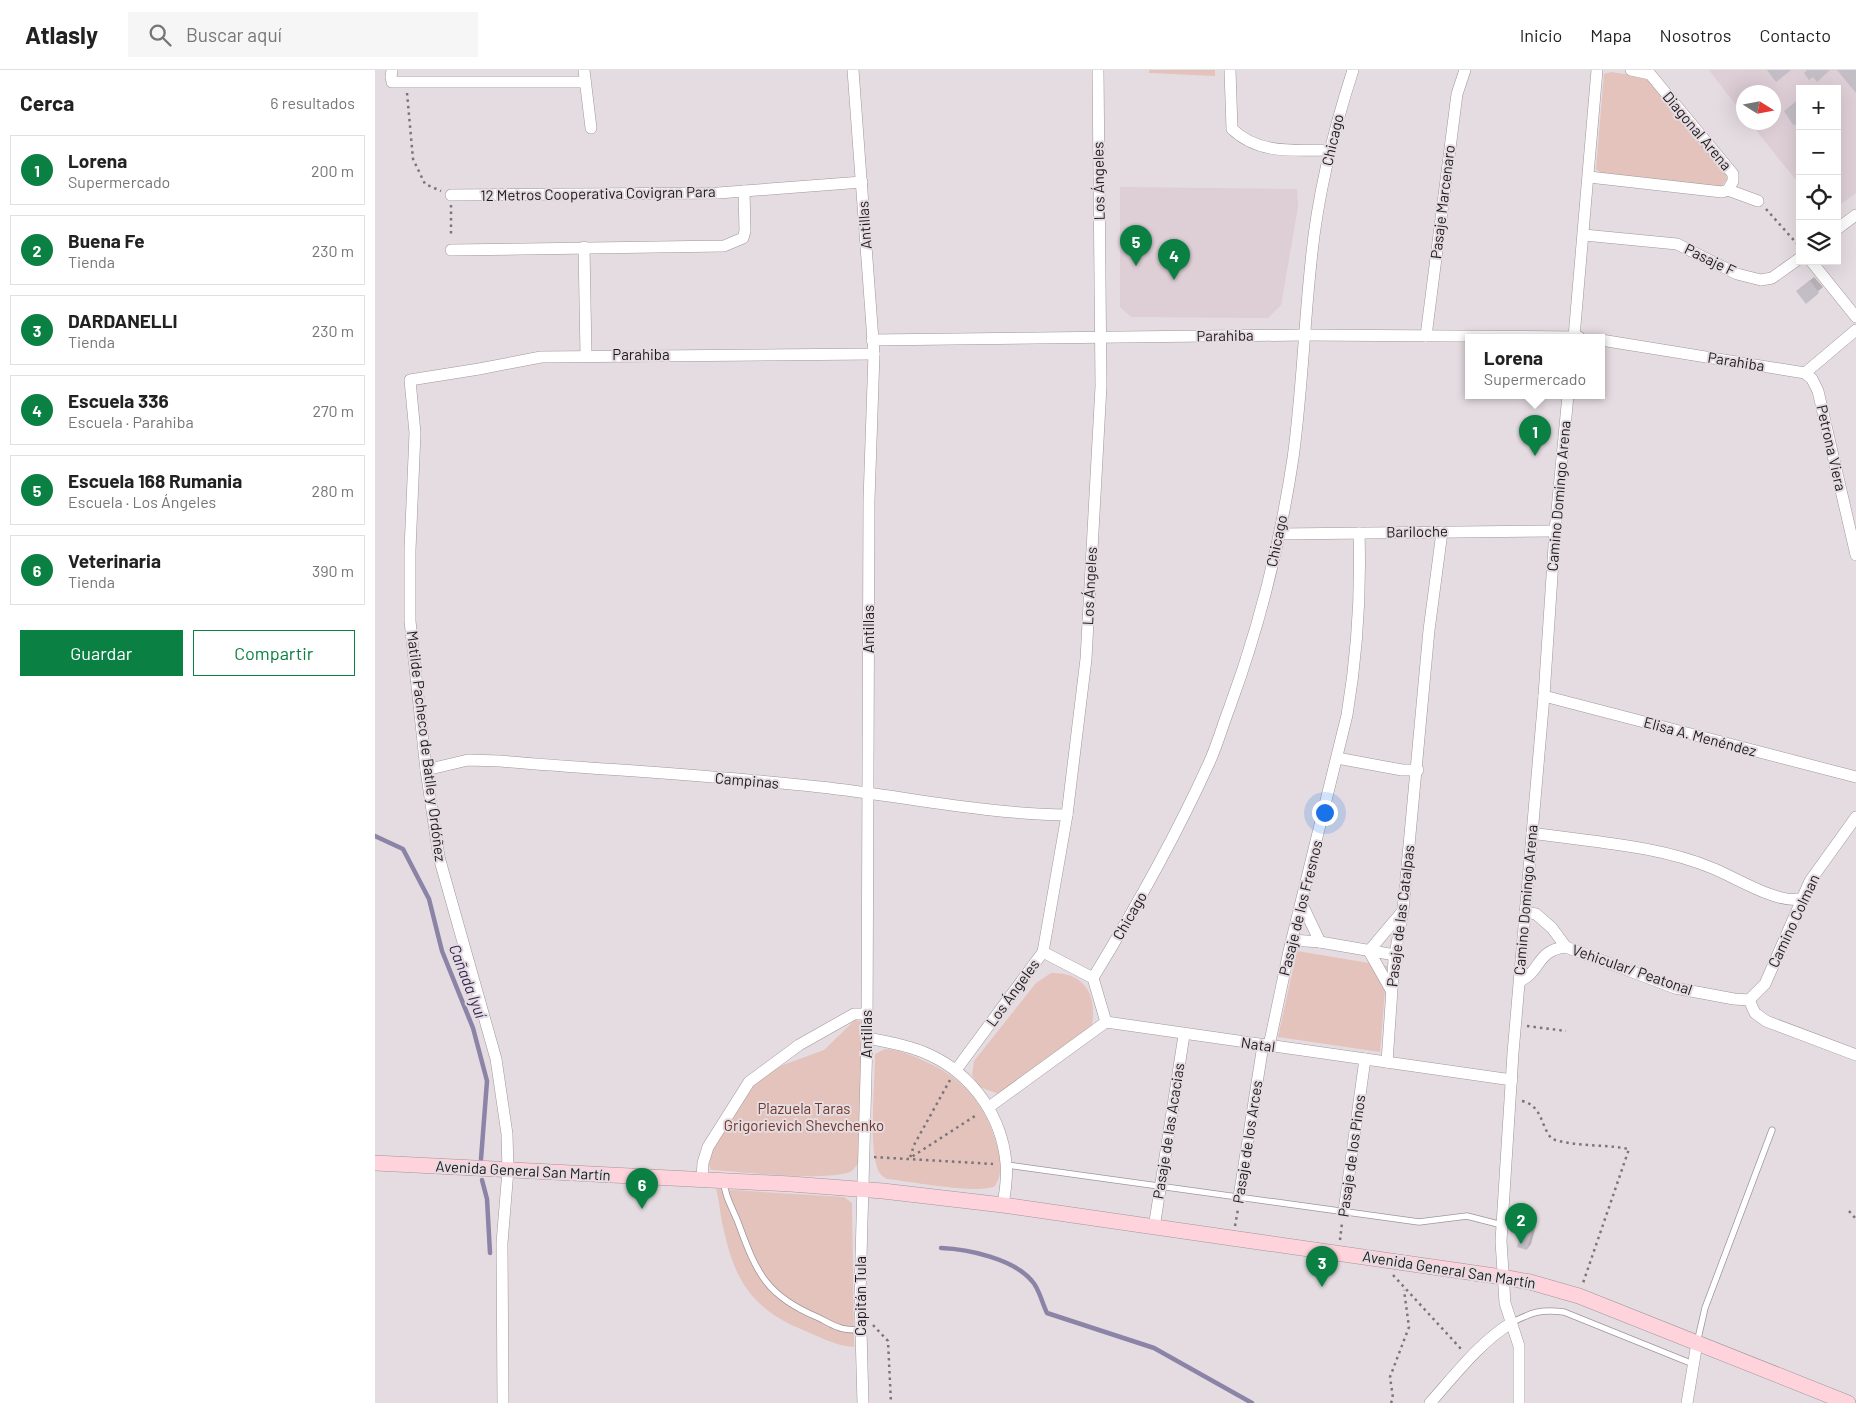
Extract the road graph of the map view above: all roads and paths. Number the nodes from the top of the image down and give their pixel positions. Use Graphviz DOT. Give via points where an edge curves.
graph roads {
  1 [pos="392,70"];
  2 [pos="853,70"];
  3 [pos="1098,70"];
  4 [pos="1229,70"];
  5 [pos="1353,70"];
  6 [pos="1465,70"];
  7 [pos="1597,70"];
  8 [pos="1631,70"];
  9 [pos="584,76"];
  10 [pos="406,82"];
  11 [pos="591,128"];
  12 [pos="1330,150"];
  13 [pos="1589,177"];
  14 [pos="862,182"];
  15 [pos="1728,190"];
  16 [pos="745,191"];
  17 [pos="451,196"];
  18 [pos="1758,201"];
  19 [pos="1856,215"];
  20 [pos="1841,227"];
  21 [pos="1584,235"];
  22 [pos="584,247"];
  23 [pos="451,250"];
  24 [pos="1796,261"];
  25 [pos="1814,265"];
  26 [pos="1856,318"];
  27 [pos="1856,330"];
  28 [pos="1574,334"];
  29 [pos="1304,335"];
  30 [pos="1426,336"];
  31 [pos="1465,336"];
  32 [pos="1101,338"];
  33 [pos="872,340"];
  34 [pos="1605,341"];
  35 [pos="874,354"];
  36 [pos="586,355"];
  37 [pos="1805,373"];
  38 [pos="409,380"];
  39 [pos="1568,399"];
  40 [pos="1555,531"];
  41 [pos="1442,532"];
  42 [pos="1359,533"];
  43 [pos="1280,534"];
  44 [pos="1856,555"];
  45 [pos="1544,696"];
  46 [pos="1337,758"];
  47 [pos="426,770"];
  48 [pos="1418,770"];
  49 [pos="1856,777"];
  50 [pos="868,792"];
  51 [pos="1067,815"];
  52 [pos="1856,817"];
  53 [pos="1532,833"];
  54 [pos="1801,899"];
  55 [pos="1302,904"];
  56 [pos="1403,910"];
  57 [pos="1525,912"];
  58 [pos="1292,940"];
  59 [pos="1320,942"];
  60 [pos="1566,947"];
  61 [pos="1369,951"];
  62 [pos="1043,952"];
  63 [pos="1395,955"];
  64 [pos="1093,978"];
  65 [pos="1519,980"];
  66 [pos="1391,990"];
  67 [pos="1749,1000"];
  68 [pos="867,1014"];
  69 [pos="1106,1022"];
  70 [pos="1516,1024"];
  71 [pos="1566,1031"];
  72 [pos="1184,1034"];
  73 [pos="867,1038"];
  74 [pos="1266,1045"];
  75 [pos="1856,1055"];
  76 [pos="1365,1058"];
  77 [pos="1387,1062"];
  78 [pos="956,1070"];
  79 [pos="1512,1080"];
  80 [pos="1510,1100"];
  81 [pos="989,1107"];
  82 [pos="1772,1130"];
  83 [pos="865,1157"];
  84 [pos="910,1158"];
  85 [pos="375,1163"];
  86 [pos="1007,1165"];
  87 [pos="508,1170"];
  88 [pos="702,1179"];
  89 [pos="723,1180"];
  90 [pos="1161,1186"];
  91 [pos="864,1189"];
  92 [pos="1239,1197"];
  93 [pos="1003,1206"];
  94 [pos="1344,1211"];
  95 [pos="1849,1211"];
  96 [pos="1856,1218"];
  97 [pos="1502,1225"];
  98 [pos="1154,1228"];
  99 [pos="1233,1238"];
  100 [pos="1338,1253"];
  101 [pos="1380,1259"];
  102 [pos="1502,1277"];
  103 [pos="1404,1288"];
  104 [pos="1579,1296"];
  105 [pos="1511,1323"];
  106 [pos="860,1327"];
  107 [pos="1697,1343"];
  108 [pos="1469,1358"];
  109 [pos="1693,1364"];
  110 [pos="1840,1402"];
  111 [pos="503,1403"];
  112 [pos="863,1403"];
  113 [pos="891,1403"];
  114 [pos="1391,1403"];
  115 [pos="1430,1403"];
  116 [pos="1519,1403"];
  117 [pos="1687,1403"];
  1 -- 10 [label="street" via="392,82"];
  2 -- 14 [label="street, Antillas"];
  3 -- 32 [label="street, Los Ángeles"];
  4 -- 12 [label="street" via="1232,129 1242,139 1274,150"];
  5 -- 12 [label="street, Chicago"];
  6 -- 30 [label="street, Pasaje Marcenaro" via="1456,102"];
  7 -- 13 [label="street"];
  8 -- 15 [label="street, Diagonal Arena" via="1650,74 1733,174"];
  9 -- 10 [label="street"];
  9 -- 11 [label="street"];
  10 -- 17 [label="path" via="413,159 425,184"];
  12 -- 29 [label="street, Chicago" via="1314,238"];
  13 -- 15 [label="street, Diagonal Arena" via="1722,192"];
  13 -- 21 [label="street"];
  14 -- 16 [label="street, 12 Metros Cooperativa Covigran Para"];
  14 -- 33 [label="street, Antillas"];
  15 -- 18 [label="street"];
  16 -- 17 [label="street, 12 Metros Cooperativa Covigran Para"];
  16 -- 22 [label="street" via="745,231 743,238 734,243 724,246"];
  17 -- 23 [label="path"];
  19 -- 20 [label="street"];
  21 -- 24 [label="street, Pasaje F" via="1677,244 1737,274 1761,280 1772,278"];
  21 -- 28 [label="street"];
  22 -- 23 [label="street"];
  22 -- 36 [label="street"];
  25 -- 26 [label="street"];
  27 -- 37 [label="street"];
  29 -- 30 [label="street, Parahiba"];
  29 -- 32 [label="street, Parahiba"];
  29 -- 43 [label="street, Chicago" via="1301,392"];
  30 -- 31 [label="street, Parahiba"];
  32 -- 33 [label="street, Parahiba"];
  32 -- 51 [label="street, Los Ángeles" via="1086,659"];
  33 -- 35 [label="street, Antillas"];
  34 -- 37 [label="street, Parahiba"];
  35 -- 36 [label="street, Parahiba"];
  35 -- 50 [label="street, Antillas" via="869,500"];
  36 -- 38 [label="street, Parahiba" via="541,357"];
  37 -- 44 [label="street, Petrona Viera" via="1818,391"];
  38 -- 47 [label="street, Matilde Pacheco de Batlle y Ordóñez" via="415,433 410,620"];
  39 -- 40 [label="street, Camino Domingo Arena"];
  40 -- 41 [label="street, Bariloche"];
  40 -- 45 [label="street, Camino Domingo Arena"];
  41 -- 42 [label="street, Bariloche"];
  41 -- 48 [label="street, Pasaje de las Catalpas" via="1427,649"];
  42 -- 43 [label="street, Bariloche"];
  42 -- 46 [label="street, Pasaje de los Fresnos" via="1353,683"];
  43 -- 64 [label="street, Chicago" via="1243,672 1209,763 1141,900"];
  45 -- 49 [label="street, Elisa A. Menéndez"];
  45 -- 53 [label="street, Camino Domingo Arena"];
  46 -- 48 [label="street"];
  46 -- 55 [label="street, Pasaje de los Fresnos"];
  47 -- 50 [label="street, Campinas" via="468,760 500,760"];
  47 -- 87 [label="street, Matilde Pacheco de Batlle y Ordóñez" via="443,875 500,1074"];
  48 -- 56 [label="street, Pasaje de las Catalpas"];
  50 -- 51 [label="street, Campinas" via="971,809"];
  50 -- 68 [label="street, Antillas"];
  51 -- 62 [label="street, Los Ángeles"];
  52 -- 54 [label="street, Camino Colman" via="1810,881"];
  53 -- 54 [label="street" via="1688,859 1777,896"];
  53 -- 57 [label="street, Camino Domingo Arena"];
  54 -- 67 [label="street, Camino Colman" via="1765,984"];
  55 -- 58 [label="street, Pasaje de los Fresnos"];
  55 -- 59 [label="street"];
  56 -- 61 [label="street"];
  56 -- 63 [label="street, Pasaje de las Catalpas"];
  57 -- 60 [label="street, Vehicular/ Peatonal" via="1536,914"];
  57 -- 65 [label="street, Camino Domingo Arena"];
  58 -- 59 [label="street"];
  58 -- 74 [label="street, Pasaje de los Fresnos"];
  59 -- 61 [label="street"];
  60 -- 65 [label="street" via="1555,948 1543,956 1529,976"];
  60 -- 67 [label="street, Vehicular/ Peatonal" via="1675,988"];
  61 -- 63 [label="street"];
  61 -- 66 [label="street"];
  62 -- 64 [label="street"];
  62 -- 78 [label="street, Los Ángeles"];
  63 -- 66 [label="street, Pasaje de las Catalpas"];
  64 -- 69 [label="street"];
  65 -- 70 [label="street, Camino Domingo Arena"];
  66 -- 77 [label="street, Pasaje de las Catalpas"];
  67 -- 75 [label="street" via="1755,1013 1766,1022"];
  68 -- 73 [label="street, Antillas"];
  68 -- 88 [label="street" via="854,1014 799,1045 749,1082 708,1147"];
  69 -- 72 [label="street, Natal"];
  69 -- 81 [label="street"];
  70 -- 71 [label="path"];
  70 -- 79 [label="street, Camino Domingo Arena"];
  72 -- 74 [label="street, Natal"];
  72 -- 90 [label="street, Pasaje de las Acacias"];
  73 -- 78 [label="street" via="915,1049"];
  73 -- 83 [label="street, Antillas"];
  74 -- 76 [label="street, Natal"];
  74 -- 92 [label="street, Pasaje de los Arces"];
  76 -- 77 [label="street, Natal"];
  76 -- 94 [label="street, Pasaje de los Pinos"];
  77 -- 79 [label="street, Natal"];
  78 -- 81 [label="street"];
  78 -- 84 [label="path" via="914,1144"];
  79 -- 80 [label="street, Camino Domingo Arena"];
  80 -- 97 [label="street, Camino Domingo Arena"];
  80 -- 104 [label="path" via="1534,1106 1552,1139 1629,1149"];
  81 -- 84 [label="path"];
  81 -- 86 [label="street" via="1000,1132"];
  82 -- 107 [label="lane" via="1705,1308"];
  83 -- 84 [label="path"];
  83 -- 91 [label="street, Antillas"];
  84 -- 86 [label="path"];
  85 -- 87 [label="main road, Avenida General San Martín"];
  86 -- 90 [label="lane"];
  86 -- 93 [label="street"];
  87 -- 88 [label="main road, Avenida General San Martín"];
  87 -- 111 [label="street, Matilde Pacheco de Batlle y Ordóñez" via="501,1243"];
  88 -- 89 [label="main road, Avenida General San Martín"];
  89 -- 91 [label="main road, Avenida General San Martín"];
  89 -- 106 [label="lane" via="726,1199 745,1242 757,1268 775,1294 839,1328"];
  90 -- 92 [label="lane"];
  90 -- 98 [label="street, Pasaje de las Acacias"];
  91 -- 93 [label="main road, Avenida General San Martín"];
  91 -- 106 [label="street, Capitán Tula"];
  92 -- 94 [label="lane"];
  92 -- 99 [label="path, Pasaje de los Arces"];
  93 -- 98 [label="main road, Avenida General San Martín"];
  94 -- 97 [label="lane" via="1419,1222 1467,1216"];
  94 -- 100 [label="path, Pasaje de los Pinos"];
  95 -- 96 [label="path"];
  97 -- 102 [label="street, Camino Domingo Arena"];
  98 -- 99 [label="main road, Avenida General San Martín"];
  99 -- 100 [label="main road, Avenida General San Martín"];
  100 -- 101 [label="main road, Avenida General San Martín"];
  101 -- 102 [label="main road, Avenida General San Martín"];
  101 -- 103 [label="path"];
  102 -- 104 [label="main road, Avenida General San Martín"];
  102 -- 105 [label="street, Camino Domingo Arena"];
  103 -- 108 [label="path"];
  103 -- 114 [label="path" via="1409,1327 1390,1377"];
  104 -- 107 [label="main road, Avenida General San Martín"];
  105 -- 108 [label="street"];
  105 -- 109 [label="lane, Avenida General San Martín" via="1530,1313 1545,1310 1565,1312"];
  105 -- 116 [label="street, Camino Domingo Arena" via="1519,1346"];
  106 -- 112 [label="street, Capitán Tula"];
  106 -- 113 [label="path" via="874,1325 888,1341"];
  107 -- 109 [label="street"];
  107 -- 110 [label="main road, Avenida General San Martín"];
  108 -- 115 [label="street"];
  109 -- 117 [label="street"];
}
